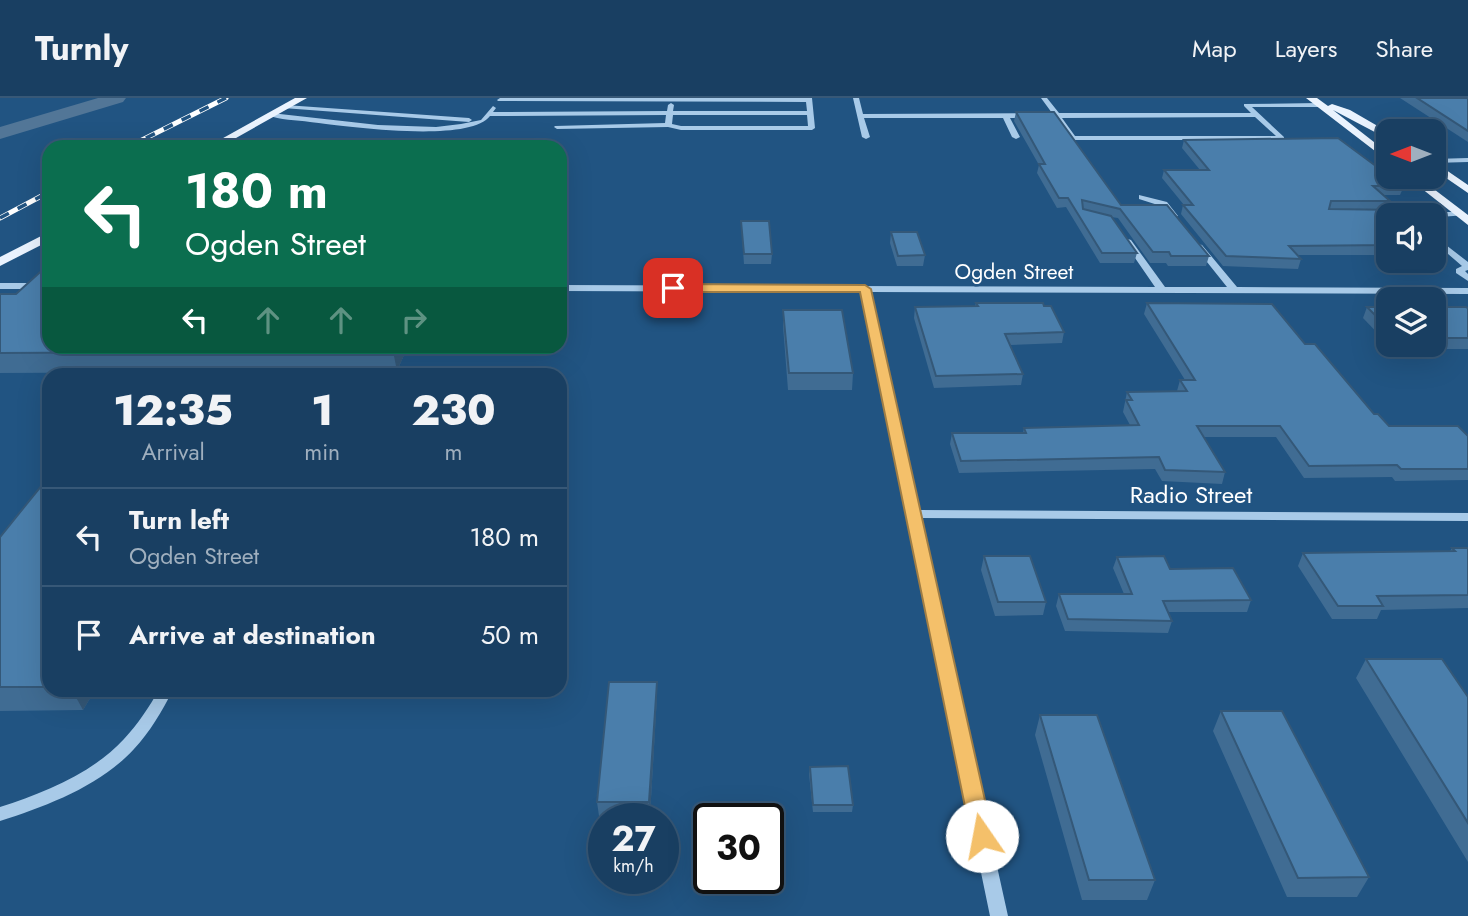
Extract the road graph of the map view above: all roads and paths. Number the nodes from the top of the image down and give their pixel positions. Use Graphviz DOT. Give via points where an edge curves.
graph roads {
  1 [pos="302,98"];
  2 [pos="856,98"];
  3 [pos="1044,98"];
  4 [pos="1344,98"];
  5 [pos="501,99"];
  6 [pos="672,99"];
  7 [pos="809,99"];
  8 [pos="1315,101"];
  9 [pos="285,107"];
  10 [pos="670,113"];
  11 [pos="810,113"];
  12 [pos="488,114"];
  13 [pos="271,115"];
  14 [pos="1004,115"];
  15 [pos="1056,115"];
  16 [pos="1258,115"];
  17 [pos="860,116"];
  18 [pos="483,121"];
  19 [pos="1376,124"];
  20 [pos="668,125"];
  21 [pos="557,127"];
  22 [pos="1376,128"];
  23 [pos="866,137"];
  24 [pos="1016,137"];
  25 [pos="225,140"];
  26 [pos="1376,148"];
  27 [pos="1468,160"];
  28 [pos="1446,161"];
  29 [pos="1446,172"];
  30 [pos="1429,189"];
  31 [pos="1441,189"];
  32 [pos="1468,190"];
  33 [pos="1142,198"];
  34 [pos="1446,214"];
  35 [pos="1465,214"];
  36 [pos="1182,225"];
  37 [pos="1121,234"];
  38 [pos="1190,236"];
  39 [pos="42,240"];
  40 [pos="1446,248"];
  41 [pos="0,262"];
  42 [pos="1468,278"];
  43 [pos="0,286"];
  44 [pos="42,286"];
  45 [pos="567,288"];
  46 [pos="865,289"];
  47 [pos="1162,290"];
  48 [pos="1234,290"];
  49 [pos="1468,292"];
  50 [pos="914,514"];
  51 [pos="1468,517"];
  52 [pos="162,697"];
  53 [pos="0,814"];
  54 [pos="999,916"];
  1 -- 9 [label="main road"];
  2 -- 17 [label="street"];
  3 -- 15 [label="street"];
  4 -- 19 [label="main road"];
  5 -- 6 [label="street"];
  5 -- 12 [label="street"];
  6 -- 7 [label="street"];
  6 -- 10 [label="street"];
  7 -- 11 [label="street"];
  8 -- 16 [label="street" via="1246,105"];
  8 -- 22 [label="main road"];
  8 -- 26 [label="main road"];
  9 -- 13 [label="main road"];
  9 -- 18 [label="street"];
  10 -- 11 [label="street"];
  10 -- 12 [label="street"];
  10 -- 20 [label="street"];
  11 -- 20 [label="street" via="812,128"];
  12 -- 18 [label="street"];
  13 -- 18 [label="street" via="379,127 462,126"];
  13 -- 25 [label="main road"];
  14 -- 15 [label="street"];
  14 -- 17 [label="street"];
  14 -- 24 [label="street"];
  15 -- 16 [label="street"];
  15 -- 16 [label="street" via="1073,138 1282,138"];
  17 -- 23 [label="street"];
  20 -- 21 [label="street"];
  27 -- 28 [label="street"];
  29 -- 32 [label="main road"];
  30 -- 35 [label="main road"];
  31 -- 35 [label="main road"];
  33 -- 36 [label="street" via="1164,204"];
  34 -- 35 [label="street"];
  37 -- 47 [label="street"];
  38 -- 48 [label="street"];
  39 -- 41 [label="main road"];
  40 -- 42 [label="street" via="1468,266 1459,271"];
  43 -- 44 [label="street"];
  45 -- 46 [label="street, Ogden Street"];
  46 -- 47 [label="street, Ogden Street"];
  46 -- 50 [label="street"];
  47 -- 48 [label="street, Ogden Street"];
  48 -- 49 [label="street, Ogden Street"];
  50 -- 51 [label="street, Radio Street"];
  50 -- 54 [label="street"];
  52 -- 53 [label="street" via="149,721 114,759 37,803"];
}
